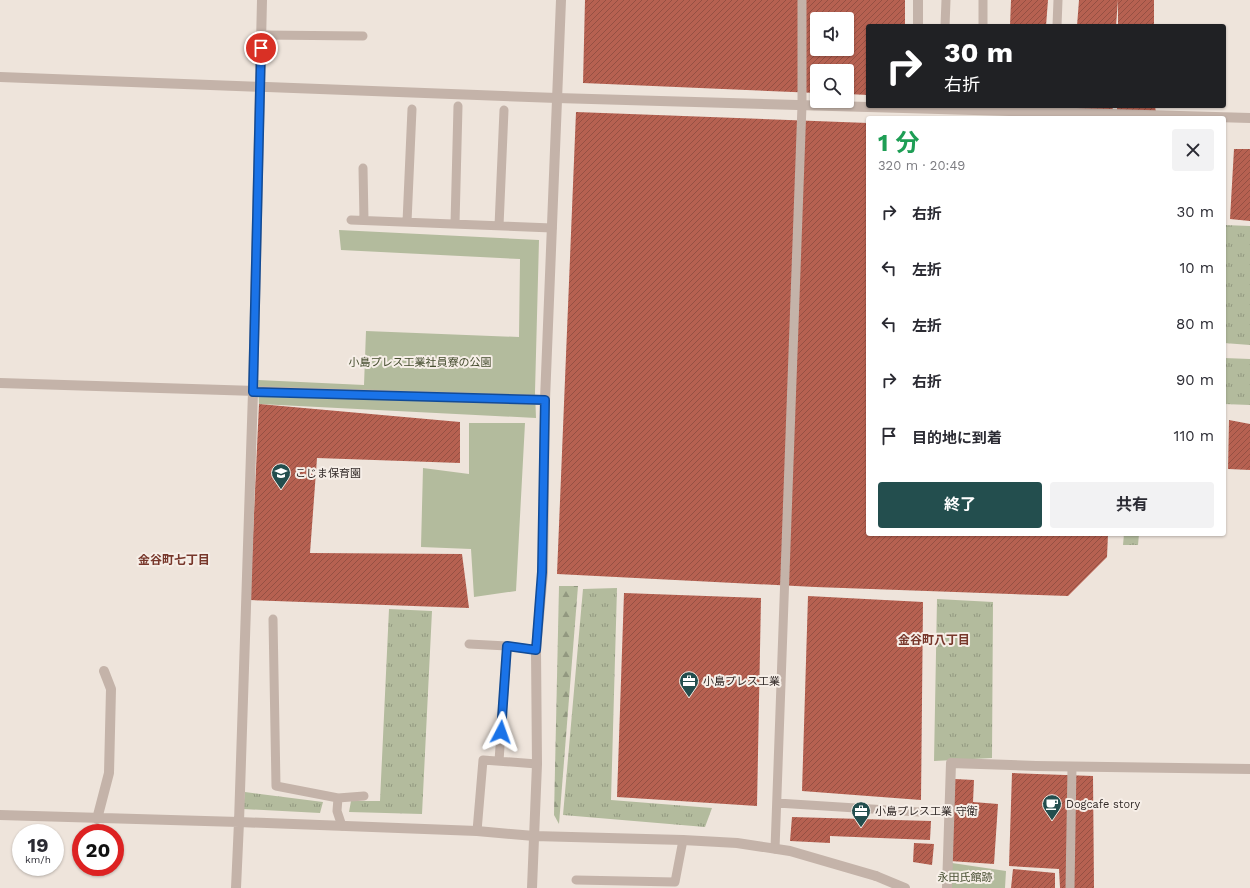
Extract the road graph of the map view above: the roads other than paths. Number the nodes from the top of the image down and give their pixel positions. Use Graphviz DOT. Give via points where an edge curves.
graph roads {
  1 [pos="262,0"];
  2 [pos="561,0"];
  3 [pos="802,0"];
  4 [pos="918,0"];
  5 [pos="946,0"];
  6 [pos="983,0"];
  7 [pos="1058,0"];
  8 [pos="918,24"];
  9 [pos="945,24"];
  10 [pos="983,24"];
  11 [pos="1057,24"];
  12 [pos="262,35"];
  13 [pos="363,36"];
  14 [pos="0,77"];
  15 [pos="260,86"];
  16 [pos="557,98"];
  17 [pos="802,105"];
  18 [pos="458,106"];
  19 [pos="866,106"];
  20 [pos="982,108"];
  21 [pos="412,109"];
  22 [pos="1055,109"];
  23 [pos="504,110"];
  24 [pos="1207,116"];
  25 [pos="1226,117"];
  26 [pos="1250,118"];
  27 [pos="363,168"];
  28 [pos="350,220"];
  29 [pos="364,220"];
  30 [pos="407,222"];
  31 [pos="455,224"];
  32 [pos="499,226"];
  33 [pos="552,228"];
  34 [pos="0,383"];
  35 [pos="253,392"];
  36 [pos="545,400"];
  37 [pos="273,619"];
  38 [pos="469,644"];
  39 [pos="507,646"];
  40 [pos="536,650"];
  41 [pos="104,671"];
  42 [pos="499,761"];
  43 [pos="537,764"];
  44 [pos="1072,767"];
  45 [pos="1250,770"];
  46 [pos="364,796"];
  47 [pos="338,798"];
  48 [pos="777,803"];
  49 [pos="918,812"];
  50 [pos="0,815"];
  51 [pos="97,819"];
  52 [pos="239,822"];
  53 [pos="342,826"];
  54 [pos="477,832"];
  55 [pos="534,836"];
  56 [pos="683,840"];
  57 [pos="775,849"];
  58 [pos="576,880"];
  59 [pos="675,885"];
  60 [pos="236,888"];
  61 [pos="532,888"];
  62 [pos="906,888"];
  63 [pos="947,888"];
  64 [pos="1070,888"];
  1 -- 12 [label="street"];
  2 -- 16 [label="street"];
  3 -- 17 [label="lane"];
  4 -- 8 [label="street"];
  5 -- 9 [label="lane"];
  6 -- 10 [label="lane"];
  7 -- 11 [label="lane"];
  12 -- 13 [label="lane"];
  12 -- 15 [label="street"];
  14 -- 15 [label="street"];
  15 -- 16 [label="street"];
  15 -- 35 [label="street"];
  16 -- 17 [label="street"];
  16 -- 33 [label="street"];
  17 -- 19 [label="street"];
  17 -- 48 [label="lane"];
  18 -- 31 [label="lane"];
  20 -- 22 [label="street"];
  21 -- 30 [label="lane"];
  22 -- 24 [label="street"];
  23 -- 32 [label="lane"];
  25 -- 26 [label="street"];
  27 -- 29 [label="lane"];
  28 -- 29 [label="lane"];
  29 -- 30 [label="lane"];
  30 -- 31 [label="lane"];
  31 -- 32 [label="lane"];
  32 -- 33 [label="lane"];
  33 -- 36 [label="street"];
  34 -- 35 [label="street"];
  35 -- 36 [label="street"];
  35 -- 52 [label="street"];
  36 -- 40 [label="street" via="542,572"];
  37 -- 47 [label="lane" via="276,786"];
  38 -- 39 [label="lane"];
  39 -- 40 [label="lane"];
  39 -- 42 [label="lane"];
  40 -- 43 [label="street"];
  41 -- 51 [label="street" via="111,689 108,774"];
  42 -- 43 [label="lane"];
  42 -- 54 [label="lane" via="483,760"];
  43 -- 55 [label="street"];
  44 -- 45 [label="street"];
  44 -- 63 [label="street" via="950,763"];
  44 -- 64 [label="lane"];
  46 -- 47 [label="lane"];
  47 -- 53 [label="lane" via="336,811"];
  48 -- 49 [label="lane"];
  48 -- 57 [label="lane"];
  50 -- 51 [label="street"];
  51 -- 52 [label="street"];
  52 -- 53 [label="street"];
  52 -- 60 [label="street"];
  53 -- 54 [label="street"];
  54 -- 55 [label="street"];
  55 -- 56 [label="street"];
  55 -- 61 [label="street"];
  56 -- 57 [label="street" via="737,843"];
  56 -- 59 [label="lane"];
  57 -- 62 [label="street" via="798,853 876,876"];
  58 -- 59 [label="lane"];
}
